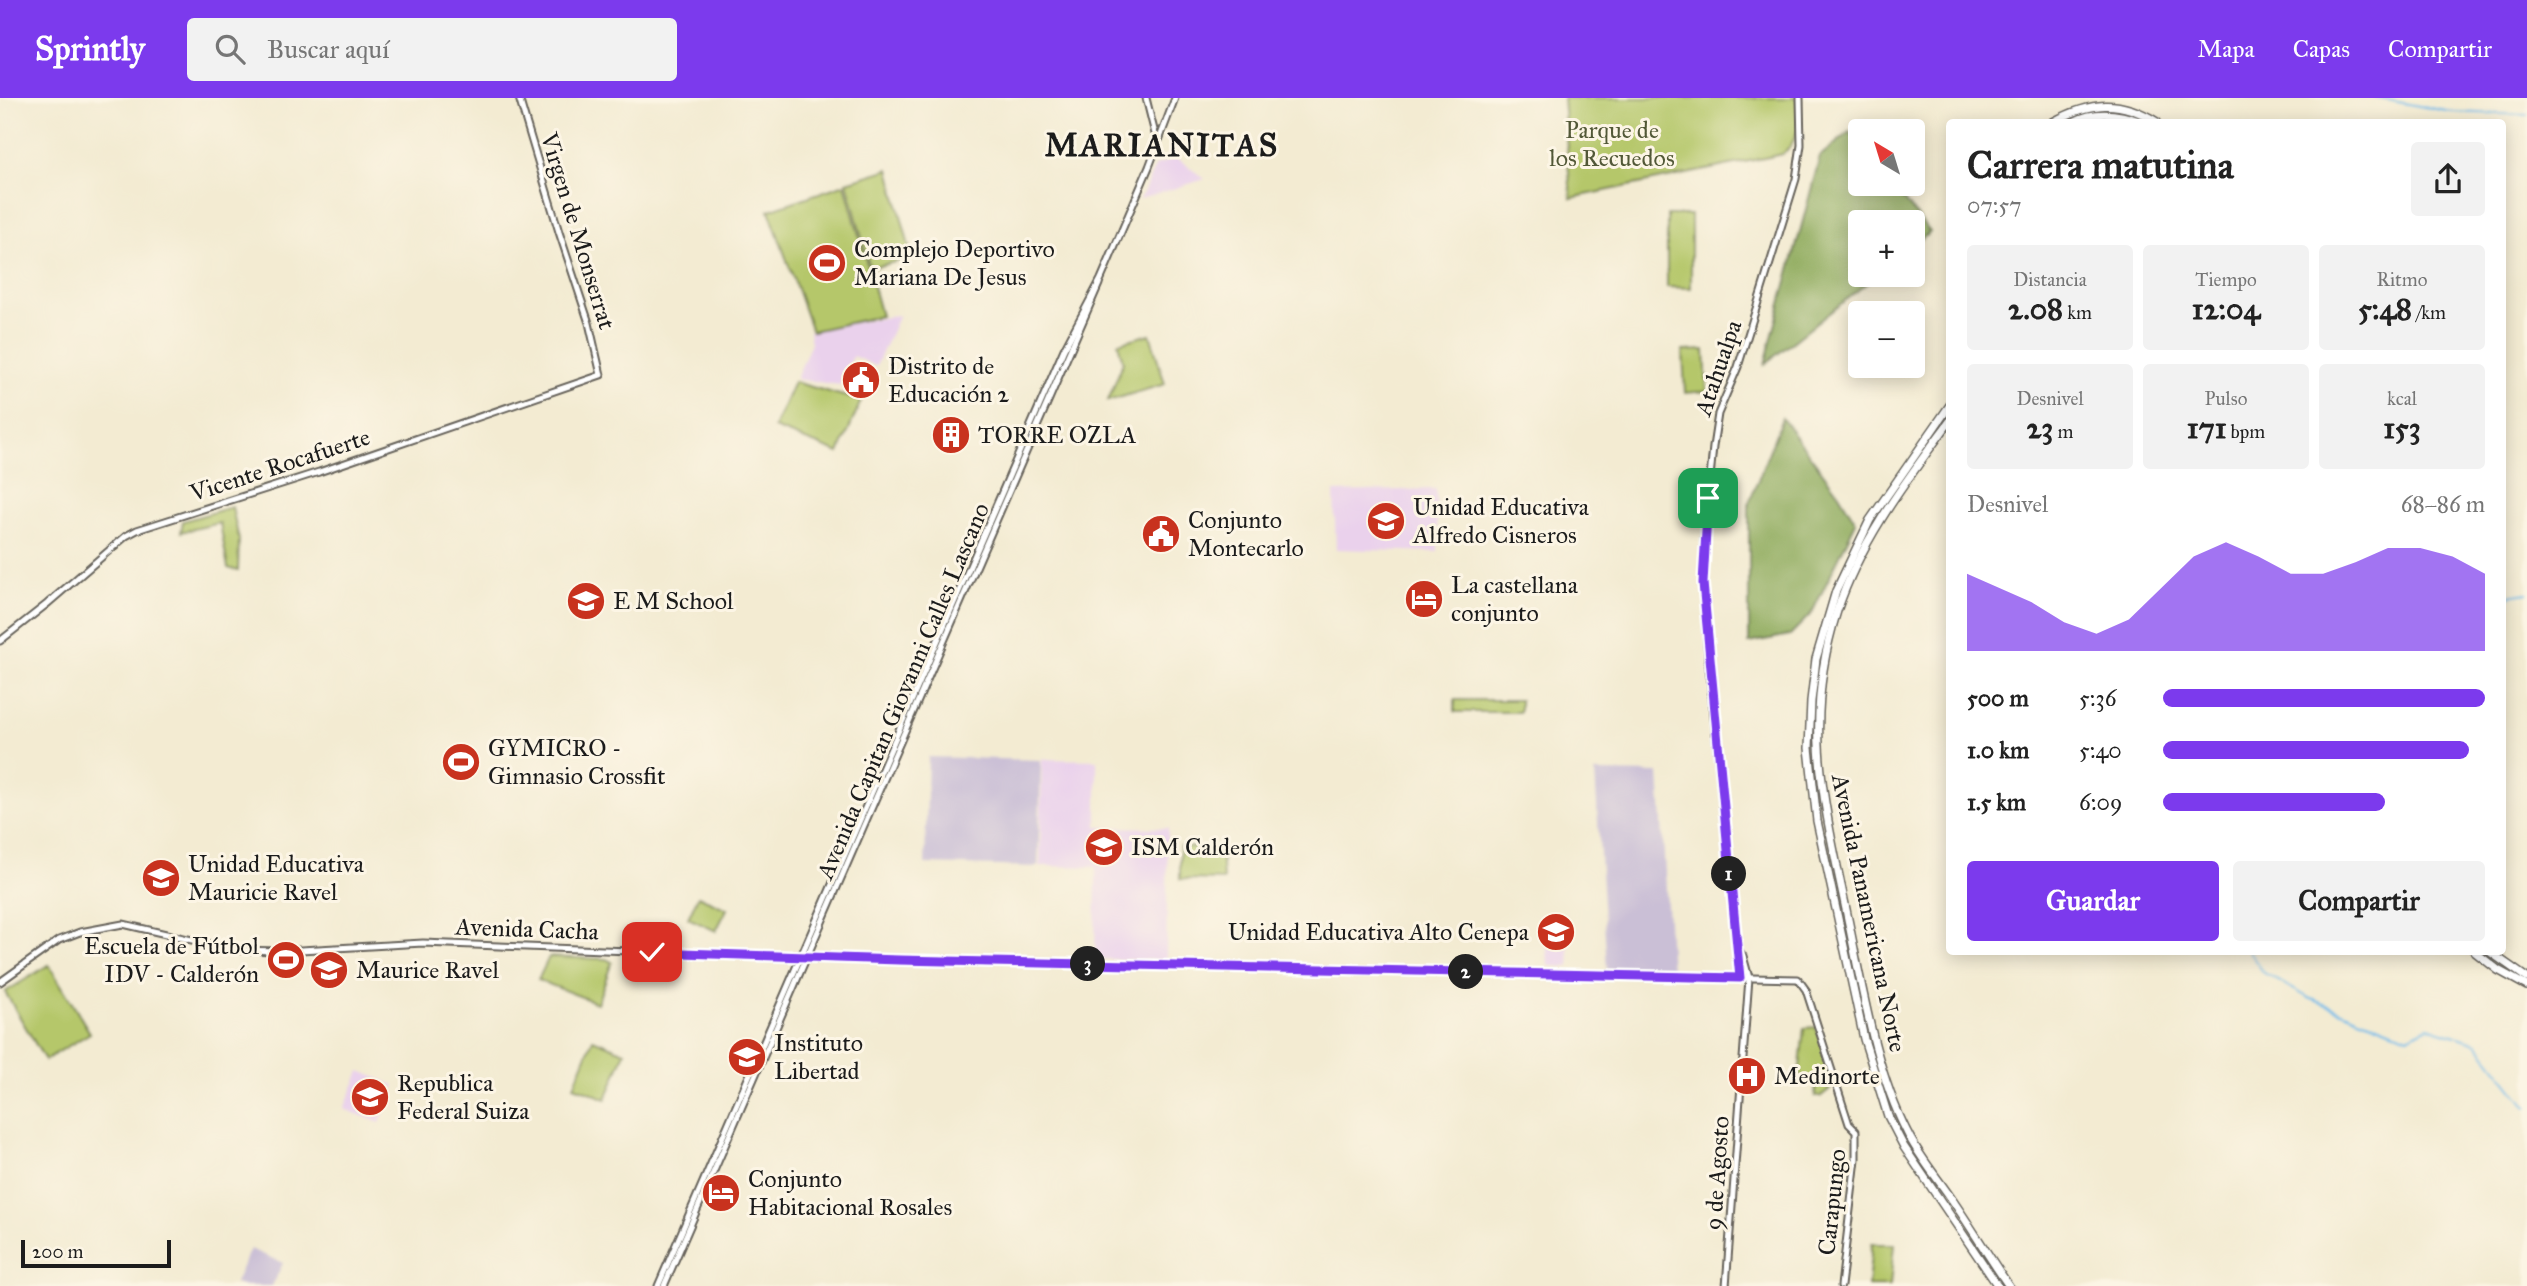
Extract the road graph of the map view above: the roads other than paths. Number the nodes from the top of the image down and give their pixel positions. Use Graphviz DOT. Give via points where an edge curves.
graph roads {
  1 [pos="519,98"];
  2 [pos="1146,98"];
  3 [pos="1175,98"];
  4 [pos="1800,98"];
  5 [pos="2058,119"];
  6 [pos="2082,119"];
  7 [pos="2132,119"];
  8 [pos="2150,119"];
  9 [pos="1153,124"];
  10 [pos="1164,124"];
  11 [pos="1157,142"];
  12 [pos="1101,279"];
  13 [pos="601,375"];
  14 [pos="1946,411"];
  15 [pos="1946,427"];
  16 [pos="0,641"];
  17 [pos="1736,947"];
  18 [pos="2479,955"];
  19 [pos="2494,955"];
  20 [pos="804,958"];
  21 [pos="1740,978"];
  22 [pos="1749,978"];
  23 [pos="2527,978"];
  24 [pos="0,982"];
  25 [pos="2527,986"];
  26 [pos="1849,1124"];
  27 [pos="658,1286"];
  28 [pos="664,1286"];
  29 [pos="1726,1286"];
  30 [pos="1841,1286"];
  31 [pos="1998,1286"];
  32 [pos="2009,1286"];
  1 -- 13 [label="street, Virgen de Monserrat"];
  2 -- 9 [label="street"];
  3 -- 10 [label="street"];
  4 -- 17 [label="street, Atahualpa" via="1796,179 1738,367 1718,414 1704,538 1708,659"];
  5 -- 8 [label="highway" via="2102,104"];
  6 -- 7 [label="highway" via="2096,114"];
  9 -- 10 [label="street"];
  9 -- 11 [label="street"];
  10 -- 11 [label="street"];
  11 -- 12 [label="street"];
  12 -- 20 [label="street, Avenida Capitan Giovanni Calles Lascano"];
  12 -- 20 [label="street" via="1061,358"];
  13 -- 16 [label="street, Vicente Rocafuerte" via="137,530"];
  14 -- 31 [label="highway, Avenida Panamericana Norte" via="1870,520 1836,591 1816,659 1810,748 1817,821 1864,1039 1888,1116"];
  15 -- 32 [label="highway, Avenida Panamericana Norte" via="1872,533 1841,601 1821,686 1819,762 1827,823 1887,1085 1910,1139"];
  17 -- 21 [label="street, Atahualpa"];
  17 -- 22 [label="street, Atahualpa"];
  18 -- 25 [label="highway"];
  19 -- 23 [label="highway"];
  20 -- 21 [label="street, Avenida Cacha"];
  20 -- 24 [label="street, Avenida Cacha" via="423,943 235,950 123,924 59,940"];
  20 -- 27 [label="street"];
  20 -- 28 [label="street"];
  21 -- 22 [label="street, Avenida Cacha"];
  22 -- 26 [label="street, Avenida Cacha" via="1797,978 1802,982"];
  22 -- 29 [label="street, 9 de Agosto"];
  26 -- 30 [label="street, Carapungo" via="1856,1131 1856,1158"];
}
